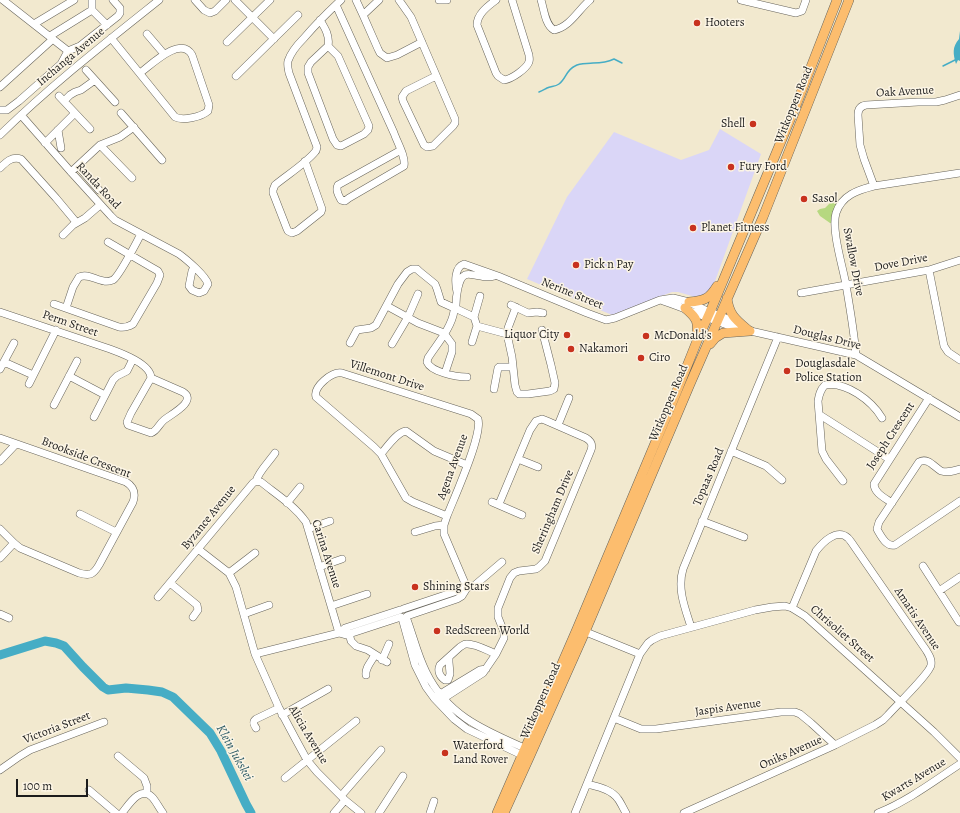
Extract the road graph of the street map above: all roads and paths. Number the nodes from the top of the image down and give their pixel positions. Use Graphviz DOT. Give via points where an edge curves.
graph roads {
  1 [pos="3,0"];
  2 [pos="74,0"];
  3 [pos="92,0"];
  4 [pos="113,0"];
  5 [pos="159,0"];
  6 [pos="195,0"];
  7 [pos="226,0"];
  8 [pos="235,0"];
  9 [pos="270,0"];
  10 [pos="356,0"];
  11 [pos="379,0"];
  12 [pos="399,0"];
  13 [pos="439,0"];
  14 [pos="447,0"];
  15 [pos="495,0"];
  16 [pos="512,0"];
  17 [pos="541,0"];
  18 [pos="590,0"];
  19 [pos="741,0"];
  20 [pos="806,0"];
  21 [pos="837,0"];
  22 [pos="849,0"];
  23 [pos="339,3"];
  24 [pos="92,10"];
  25 [pos="298,15"];
  26 [pos="363,15"];
  27 [pos="252,17"];
  28 [pos="320,20"];
  29 [pos="34,24"];
  30 [pos="107,25"];
  31 [pos="147,34"];
  32 [pos="52,37"];
  33 [pos="111,38"];
  34 [pos="274,39"];
  35 [pos="227,42"];
  36 [pos="422,42"];
  37 [pos="328,46"];
  38 [pos="68,50"];
  39 [pos="164,54"];
  40 [pos="86,70"];
  41 [pos="140,73"];
  42 [pos="236,76"];
  43 [pos="436,76"];
  44 [pos="95,80"];
  45 [pos="0,87"];
  46 [pos="960,95"];
  47 [pos="116,102"];
  48 [pos="0,110"];
  49 [pos="75,113"];
  50 [pos="120,113"];
  51 [pos="20,115"];
  52 [pos="134,127"];
  53 [pos="90,129"];
  54 [pos="58,130"];
  55 [pos="0,134"];
  56 [pos="45,143"];
  57 [pos="100,145"];
  58 [pos="61,148"];
  59 [pos="401,150"];
  60 [pos="162,160"];
  61 [pos="305,162"];
  62 [pos="78,166"];
  63 [pos="0,168"];
  64 [pos="71,172"];
  65 [pos="960,173"];
  66 [pos="132,178"];
  67 [pos="874,186"];
  68 [pos="99,190"];
  69 [pos="100,205"];
  70 [pos="76,222"];
  71 [pos="141,234"];
  72 [pos="63,235"];
  73 [pos="108,242"];
  74 [pos="129,255"];
  75 [pos="960,260"];
  76 [pos="194,267"];
  77 [pos="728,268"];
  78 [pos="457,270"];
  79 [pos="929,270"];
  80 [pos="463,276"];
  81 [pos="498,276"];
  82 [pos="846,285"];
  83 [pos="457,292"];
  84 [pos="801,293"];
  85 [pos="418,294"];
  86 [pos="480,296"];
  87 [pos="727,298"];
  88 [pos="54,304"];
  89 [pos="687,305"];
  90 [pos="387,306"];
  91 [pos="66,308"];
  92 [pos="455,308"];
  93 [pos="0,312"];
  94 [pos="543,312"];
  95 [pos="709,315"];
  96 [pos="408,317"];
  97 [pos="474,317"];
  98 [pos="719,319"];
  99 [pos="476,326"];
  100 [pos="56,330"];
  101 [pos="542,330"];
  102 [pos="748,330"];
  103 [pos="444,333"];
  104 [pos="507,334"];
  105 [pos="778,337"];
  106 [pos="697,341"];
  107 [pos="472,342"];
  108 [pos="14,343"];
  109 [pos="350,343"];
  110 [pos="392,344"];
  111 [pos="704,352"];
  112 [pos="856,355"];
  113 [pos="133,360"];
  114 [pos="960,360"];
  115 [pos="76,361"];
  116 [pos="4,362"];
  117 [pos="513,367"];
  118 [pos="0,369"];
  119 [pos="445,373"];
  120 [pos="33,375"];
  121 [pos="69,376"];
  122 [pos="467,377"];
  123 [pos="151,378"];
  124 [pos="29,384"];
  125 [pos="494,389"];
  126 [pos="105,395"];
  127 [pos="569,398"];
  128 [pos="929,398"];
  129 [pos="54,405"];
  130 [pos="820,415"];
  131 [pos="94,417"];
  132 [pos="476,417"];
  133 [pos="960,417"];
  134 [pos="882,418"];
  135 [pos="558,425"];
  136 [pos="0,438"];
  137 [pos="16,444"];
  138 [pos="731,452"];
  139 [pos="275,453"];
  140 [pos="381,454"];
  141 [pos="518,459"];
  142 [pos="889,459"];
  143 [pos="0,461"];
  144 [pos="467,465"];
  145 [pos="538,467"];
  146 [pos="960,469"];
  147 [pos="782,480"];
  148 [pos="256,481"];
  149 [pos="843,481"];
  150 [pos="300,487"];
  151 [pos="960,501"];
  152 [pos="287,503"];
  153 [pos="892,503"];
  154 [pos="80,514"];
  155 [pos="522,515"];
  156 [pos="446,516"];
  157 [pos="330,521"];
  158 [pos="702,521"];
  159 [pos="444,525"];
  160 [pos="0,529"];
  161 [pos="308,529"];
  162 [pos="116,532"];
  163 [pos="415,532"];
  164 [pos="744,538"];
  165 [pos="14,543"];
  166 [pos="198,549"];
  167 [pos="255,553"];
  168 [pos="0,558"];
  169 [pos="342,560"];
  170 [pos="502,562"];
  171 [pos="923,566"];
  172 [pos="319,567"];
  173 [pos="229,573"];
  174 [pos="960,577"];
  175 [pos="170,583"];
  176 [pos="467,588"];
  177 [pos="939,591"];
  178 [pos="368,594"];
  179 [pos="158,597"];
  180 [pos="269,605"];
  181 [pos="331,606"];
  182 [pos="792,608"];
  183 [pos="0,614"];
  184 [pos="244,614"];
  185 [pos="403,614"];
  186 [pos="193,617"];
  187 [pos="9,618"];
  188 [pos="959,622"];
  189 [pos="372,623"];
  190 [pos="691,627"];
  191 [pos="581,630"];
  192 [pos="339,632"];
  193 [pos="350,633"];
  194 [pos="389,644"];
  195 [pos="255,654"];
  196 [pos="496,654"];
  197 [pos="640,654"];
  198 [pos="375,655"];
  199 [pos="449,658"];
  200 [pos="366,675"];
  201 [pos="328,689"];
  202 [pos="439,698"];
  203 [pos="901,701"];
  204 [pos="281,712"];
  205 [pos="614,718"];
  206 [pos="356,721"];
  207 [pos="104,722"];
  208 [pos="256,728"];
  209 [pos="834,745"];
  210 [pos="381,750"];
  211 [pos="528,753"];
  212 [pos="118,756"];
  213 [pos="960,758"];
  214 [pos="307,760"];
  215 [pos="960,764"];
  216 [pos="0,770"];
  217 [pos="403,776"];
  218 [pos="285,778"];
  219 [pos="587,784"];
  220 [pos="89,790"];
  221 [pos="147,793"];
  222 [pos="343,798"];
  223 [pos="434,802"];
  224 [pos="893,810"];
  225 [pos="116,813"];
  226 [pos="122,813"];
  227 [pos="163,813"];
  228 [pos="334,813"];
  229 [pos="361,813"];
  230 [pos="379,813"];
  231 [pos="430,813"];
  232 [pos="497,813"];
  233 [pos="504,813"];
  234 [pos="575,813"];
  235 [pos="626,813"];
  236 [pos="684,813"];
  237 [pos="878,813"];
  1 -- 29 [label="street"];
  2 -- 29 [label="street"];
  3 -- 24 [label="street"];
  4 -- 30 [label="street" via="120,8 120,12"];
  5 -- 33 [label="street, Inchanga Avenue"];
  6 -- 7 [label="street" via="204,10 210,12 215,11"];
  8 -- 27 [label="street"];
  9 -- 27 [label="street"];
  10 -- 26 [label="street"];
  11 -- 26 [label="street"];
  12 -- 36 [label="street" via="411,17"];
  13 -- 14 [label="street"];
  15 -- 16 [label="street" via="480,14 477,25 496,73 507,80 529,61"];
  17 -- 18 [label="street" via="548,24 554,30 573,19"];
  19 -- 20 [label="street" via="793,13 803,10"];
  21 -- 77 [label="main road, Witkoppen Road"];
  22 -- 87 [label="main road, Witkoppen Road" via="763,217"];
  23 -- 28 [label="street"];
  23 -- 59 [label="street"];
  24 -- 30 [label="street"];
  24 -- 32 [label="street"];
  25 -- 34 [label="street"];
  26 -- 36 [label="street" via="380,53 387,58"];
  27 -- 34 [label="street"];
  27 -- 35 [label="street"];
  28 -- 37 [label="street" via="328,35"];
  28 -- 61 [label="street" via="296,46 287,65 316,147 315,152"];
  29 -- 32 [label="street"];
  30 -- 38 [label="street" via="80,46"];
  31 -- 39 [label="street"];
  32 -- 38 [label="street"];
  32 -- 45 [label="street"];
  33 -- 41 [label="street"];
  33 -- 51 [label="street, Inchanga Avenue"];
  34 -- 42 [label="street"];
  36 -- 43 [label="street"];
  37 -- 37 [label="street" via="311,62 308,70 333,139 341,146 364,134 368,126 338,56"];
  38 -- 48 [label="street" via="61,64 7,110"];
  39 -- 41 [label="street"];
  39 -- 41 [label="street" via="180,48 190,52 209,105 206,113 180,119 175,117"];
  40 -- 44 [label="street"];
  43 -- 43 [label="street" via="406,91 402,97 427,147 433,146 455,123"];
  44 -- 47 [label="street"];
  44 -- 49 [label="street" via="81,90 62,98"];
  46 -- 67 [label="street, Oak Avenue" via="936,102 866,105 860,108 860,145"];
  49 -- 53 [label="street"];
  49 -- 54 [label="street"];
  50 -- 52 [label="street"];
  51 -- 55 [label="street, Inchanga Avenue"];
  51 -- 56 [label="street, Randa Road"];
  52 -- 57 [label="street" via="120,138"];
  52 -- 60 [label="street"];
  54 -- 56 [label="street"];
  54 -- 58 [label="street"];
  56 -- 64 [label="street, Randa Road"];
  57 -- 62 [label="street"];
  57 -- 66 [label="street"];
  59 -- 59 [label="street" via="338,185 341,200 345,201 404,166"];
  61 -- 61 [label="street" via="275,185 273,190 288,232 292,233 321,212 322,208"];
  62 -- 64 [label="street"];
  62 -- 68 [label="street"];
  63 -- 70 [label="street" via="12,158 21,159"];
  64 -- 69 [label="street, Randa Road"];
  65 -- 67 [label="street, Swallow Drive"];
  67 -- 82 [label="street, Swallow Drive" via="849,195 836,213 834,224"];
  69 -- 70 [label="street"];
  69 -- 71 [label="street, Randa Road" via="115,220"];
  70 -- 72 [label="street"];
  71 -- 74 [label="street"];
  71 -- 76 [label="street, Randa Road" via="179,254"];
  73 -- 74 [label="street"];
  74 -- 91 [label="street" via="117,276 110,281 85,275 79,277"];
  74 -- 91 [label="street" via="160,275 129,327 124,328"];
  75 -- 79 [label="street, Dove Drive"];
  77 -- 89 [label="main road" via="709,297"];
  77 -- 95 [label="main road, Witkoppen Road"];
  78 -- 80 [label="street"];
  78 -- 81 [label="street, Nerine Street" via="464,264"];
  78 -- 83 [label="street"];
  79 -- 82 [label="street, Dove Drive"];
  79 -- 114 [label="street" via="944,346"];
  80 -- 81 [label="street, Nerine Street"];
  80 -- 83 [label="street"];
  81 -- 89 [label="street, Nerine Street" via="606,320 660,300 673,298"];
  82 -- 84 [label="street, Dove Drive"];
  82 -- 112 [label="street, Swallow Drive"];
  83 -- 92 [label="street"];
  85 -- 96 [label="street"];
  86 -- 97 [label="street"];
  87 -- 98 [label="main road, Witkoppen Road"];
  87 -- 102 [label="main road" via="732,315"];
  88 -- 91 [label="street"];
  89 -- 95 [label="street, Nerine Street"];
  89 -- 106 [label="main road" via="696,319"];
  90 -- 92 [label="street" via="407,272 414,269 433,282 441,302"];
  90 -- 96 [label="street"];
  90 -- 109 [label="street" via="376,325 357,330"];
  92 -- 97 [label="street"];
  92 -- 103 [label="street"];
  93 -- 100 [label="street, Perm Street"];
  94 -- 104 [label="street" via="528,313 513,306"];
  95 -- 98 [label="street, Nerine Street"];
  95 -- 106 [label="main road, Witkoppen Road"];
  96 -- 103 [label="street"];
  96 -- 110 [label="street"];
  97 -- 99 [label="street"];
  98 -- 102 [label="street, Douglas Drive" via="732,320"];
  98 -- 111 [label="main road, Witkoppen Road"];
  99 -- 104 [label="street"];
  99 -- 107 [label="street"];
  100 -- 113 [label="street, Perm Street" via="116,351"];
  100 -- 120 [label="street"];
  101 -- 117 [label="street" via="554,389 520,394 516,390"];
  102 -- 105 [label="street, Douglas Drive"];
  102 -- 111 [label="main road" via="723,333 715,338"];
  103 -- 119 [label="street" via="452,346"];
  103 -- 119 [label="street" via="427,362 428,366"];
  104 -- 117 [label="street"];
  105 -- 112 [label="street, Douglas Drive"];
  105 -- 138 [label="street, Topaas Road"];
  106 -- 191 [label="main road, Witkoppen Road"];
  108 -- 116 [label="street"];
  111 -- 191 [label="main road, Witkoppen Road"];
  112 -- 128 [label="street, Douglas Drive"];
  113 -- 123 [label="street, Perm Street" via="148,369"];
  113 -- 126 [label="street" via="127,371 113,380"];
  115 -- 121 [label="street"];
  116 -- 118 [label="street"];
  116 -- 120 [label="street"];
  117 -- 125 [label="street" via="498,368"];
  119 -- 122 [label="street"];
  120 -- 124 [label="street"];
  121 -- 126 [label="street"];
  121 -- 129 [label="street"];
  123 -- 123 [label="street" via="187,394 188,397 180,408 151,433 128,425 127,422"];
  126 -- 131 [label="street"];
  127 -- 135 [label="street"];
  128 -- 133 [label="street, Douglas Drive"];
  128 -- 142 [label="street, Joseph Crescent"];
  130 -- 134 [label="street" via="820,391 825,385 833,384 860,396 876,408"];
  130 -- 142 [label="street"];
  130 -- 149 [label="street" via="823,453"];
  132 -- 140 [label="street, Villemont Drive" via="347,374 332,374 317,389 316,397"];
  132 -- 144 [label="street, Agena Avenue" via="479,427"];
  135 -- 141 [label="street, Sheringham Drive" via="544,419 536,421"];
  135 -- 196 [label="street, Sheringham Drive" via="590,440 592,450 545,561 536,569 517,572 508,582 498,608 504,638"];
  136 -- 137 [label="street, Brookside Crescent"];
  137 -- 143 [label="street"];
  137 -- 162 [label="street, Brookside Crescent" via="130,485 134,499"];
  138 -- 147 [label="street" via="766,466"];
  138 -- 158 [label="street, Topaas Road"];
  139 -- 148 [label="street, Byzance Avenue"];
  140 -- 144 [label="street" via="399,434 406,431 438,454"];
  140 -- 156 [label="street, Villemont Drive" via="406,498"];
  141 -- 145 [label="street"];
  141 -- 155 [label="street, Sheringham Drive" via="496,503"];
  142 -- 153 [label="street, Joseph Crescent" via="874,486 876,491"];
  144 -- 156 [label="street, Agena Avenue"];
  146 -- 153 [label="street" via="943,471 930,462 920,461"];
  148 -- 152 [label="street, Carina Avenue"];
  148 -- 166 [label="street, Byzance Avenue"];
  150 -- 152 [label="street"];
  151 -- 153 [label="street" via="892,546 886,543 877,529"];
  152 -- 161 [label="street, Carina Avenue" via="301,515"];
  154 -- 162 [label="street"];
  156 -- 159 [label="street, Agena Avenue"];
  157 -- 161 [label="street"];
  158 -- 164 [label="street"];
  158 -- 190 [label="street, Topaas Road" via="684,563 680,580"];
  159 -- 163 [label="street"];
  159 -- 176 [label="street, Agena Avenue" via="444,534"];
  160 -- 165 [label="street, Brookside Crescent"];
  161 -- 172 [label="street, Carina Avenue"];
  162 -- 165 [label="street, Brookside Crescent" via="96,570 88,575 20,548"];
  165 -- 168 [label="street"];
  166 -- 173 [label="street"];
  166 -- 175 [label="street, Byzance Avenue"];
  167 -- 173 [label="street"];
  169 -- 172 [label="street"];
  170 -- 176 [label="street" via="475,585"];
  171 -- 177 [label="street"];
  172 -- 181 [label="street, Carina Avenue"];
  173 -- 184 [label="street, Alicia Avenue"];
  174 -- 177 [label="street"];
  175 -- 179 [label="street, Byzance Avenue"];
  175 -- 186 [label="street" via="197,605 198,609"];
  176 -- 185 [label="street"];
  177 -- 188 [label="street"];
  178 -- 181 [label="street"];
  180 -- 184 [label="street"];
  181 -- 192 [label="street, Carina Avenue"];
  182 -- 190 [label="street, Chrisoliet Street" via="772,606"];
  182 -- 203 [label="street, Chrisoliet Street" via="805,616"];
  182 -- 203 [label="street, Amatis Avenue" via="817,548 830,538 838,535 846,537 931,659 929,670"];
  183 -- 187 [label="street"];
  184 -- 195 [label="street, Alicia Avenue"];
  185 -- 189 [label="street"];
  185 -- 202 [label="street" via="420,676"];
  189 -- 192 [label="street" via="345,628"];
  189 -- 193 [label="street"];
  190 -- 197 [label="street, Chrisoliet Street" via="652,640"];
  191 -- 197 [label="street"];
  191 -- 211 [label="main road, Witkoppen Road"];
  192 -- 193 [label="street"];
  192 -- 195 [label="street"];
  193 -- 198 [label="street" via="354,645"];
  194 -- 198 [label="street" via="384,661"];
  195 -- 204 [label="street, Alicia Avenue"];
  196 -- 199 [label="street" via="467,644"];
  196 -- 202 [label="street, Sheringham Drive" via="483,674"];
  197 -- 205 [label="street, Chrisoliet Street"];
  198 -- 200 [label="street"];
  201 -- 204 [label="street"];
  202 -- 211 [label="street" via="454,719 467,729"];
  203 -- 209 [label="street, Oniks Avenue" via="879,723"];
  203 -- 213 [label="street, Chrisoliet Street"];
  204 -- 208 [label="street" via="254,720"];
  204 -- 214 [label="street, Alicia Avenue"];
  205 -- 209 [label="street, Jaspis Avenue" via="638,728 651,729 795,712 803,716"];
  205 -- 219 [label="street, Chrisoliet Street"];
  206 -- 214 [label="street"];
  207 -- 216 [label="street, Victoria Street" via="30,750"];
  209 -- 236 [label="street, Oniks Avenue"];
  210 -- 222 [label="street"];
  211 -- 232 [label="main road, Witkoppen Road"];
  211 -- 233 [label="main road, Witkoppen Road"];
  212 -- 221 [label="street" via="144,778"];
  214 -- 218 [label="street"];
  214 -- 222 [label="street, Alicia Avenue"];
  215 -- 224 [label="street, Kwarts Avenue" via="904,800"];
  217 -- 230 [label="street"];
  219 -- 234 [label="street, Chrisoliet Street"];
  219 -- 235 [label="street" via="608,790 615,795"];
  220 -- 225 [label="street"];
  221 -- 226 [label="street" via="137,795"];
  221 -- 227 [label="street"];
  222 -- 228 [label="street"];
  222 -- 229 [label="street, Alicia Avenue"];
  223 -- 231 [label="street"];
  224 -- 237 [label="street, Kwarts Avenue"];
}
